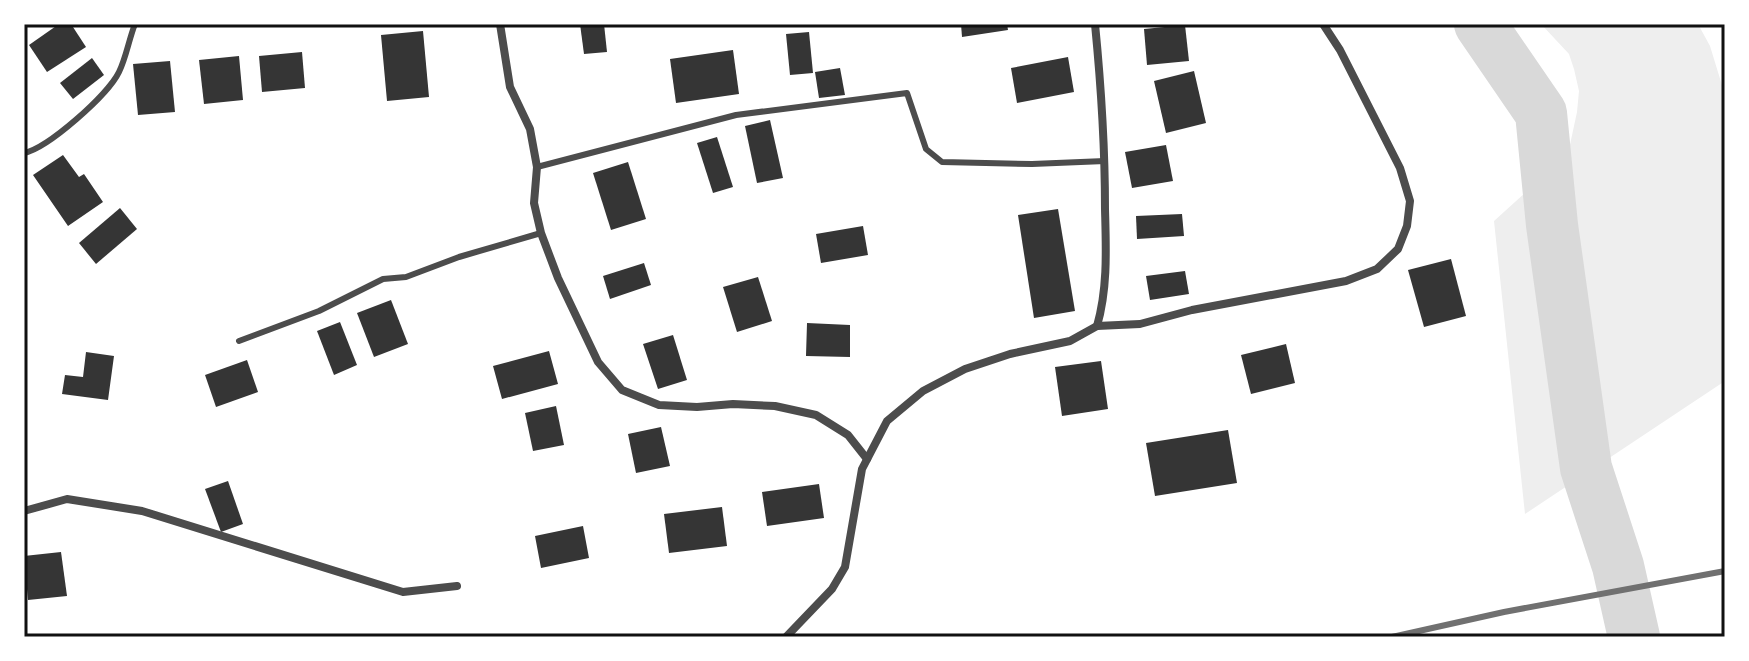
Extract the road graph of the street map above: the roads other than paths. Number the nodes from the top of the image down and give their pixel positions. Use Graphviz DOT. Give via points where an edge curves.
graph roads {
  1 [pos="135,24"];
  2 [pos="500,24"];
  3 [pos="1095,24"];
  4 [pos="1323,24"];
  5 [pos="24,153"];
  6 [pos="1105,161"];
  7 [pos="537,167"];
  8 [pos="541,233"];
  9 [pos="1097,326"];
  10 [pos="239,341"];
  11 [pos="867,459"];
  12 [pos="24,511"];
  13 [pos="457,586"];
  14 [pos="786,637"];
  1 -- 5 [label="lane" via="119,73 99,100"];
  2 -- 7 [label="street" via="510,87 530,129"];
  3 -- 6 [label="street"];
  4 -- 9 [label="street" via="1400,168 1410,201 1398,249 1377,269 1346,281 1140,324"];
  6 -- 7 [label="lane" via="942,162 926,149 907,93 736,115"];
  6 -- 9 [label="street" via="1104,302"];
  7 -- 8 [label="street" via="534,203"];
  8 -- 10 [label="lane" via="406,277 383,279 319,311"];
  8 -- 11 [label="street" via="598,362 622,390 659,405 775,406 816,415 848,435"];
  9 -- 11 [label="street" via="1070,341 965,369 923,391 887,421"];
  11 -- 14 [label="street" via="845,567 832,589"];
  12 -- 13 [label="street" via="67,499 142,511 403,592"];
}
